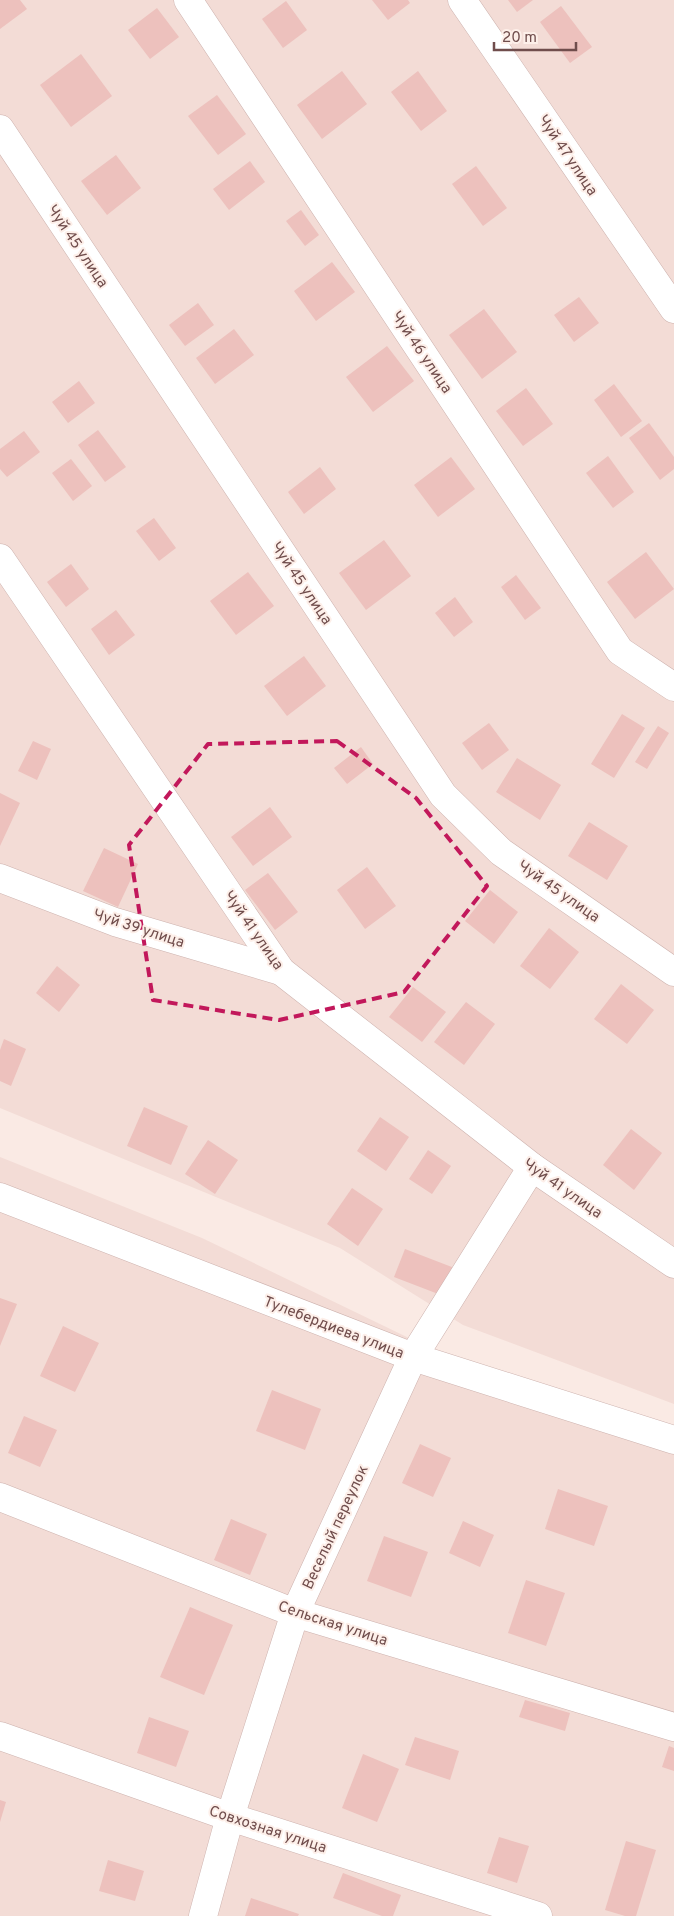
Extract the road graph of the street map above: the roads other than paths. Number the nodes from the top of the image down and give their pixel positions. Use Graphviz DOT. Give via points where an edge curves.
graph roads {
  1 [pos="188,0"];
  2 [pos="462,0"];
  3 [pos="0,129"];
  4 [pos="674,309"];
  5 [pos="0,558"];
  6 [pos="674,687"];
  7 [pos="0,878"];
  8 [pos="281,971"];
  9 [pos="674,972"];
  10 [pos="532,1167"];
  11 [pos="0,1197"];
  12 [pos="674,1264"];
  13 [pos="413,1357"];
  14 [pos="674,1440"];
  15 [pos="0,1497"];
  16 [pos="295,1613"];
  17 [pos="674,1727"];
  18 [pos="0,1736"];
  19 [pos="230,1817"];
  20 [pos="203,1916"];
  21 [pos="538,1916"];
  1 -- 6 [label="street, Чуй 46 улица" via="620,651"];
  2 -- 4 [label="street, Чуй 47 улица"];
  3 -- 9 [label="street, Чуй 45 улица" via="443,795 501,852"];
  5 -- 8 [label="street, Чуй 41 улица"];
  7 -- 8 [label="street, Чуй 39 улица" via="115,922"];
  8 -- 10 [label="street, Чуй 41 улица"];
  10 -- 12 [label="street, Чуй 41 улица"];
  10 -- 13 [label="street, Веселый переулок"];
  11 -- 13 [label="street, Тулебердиева улица"];
  13 -- 14 [label="street, Тулебердиева улица"];
  13 -- 16 [label="street, Веселый переулок"];
  15 -- 16 [label="street, Сельская улица"];
  16 -- 17 [label="street, Сельская улица"];
  16 -- 19 [label="street, Веселый переулок"];
  18 -- 19 [label="street, Совхозная улица"];
  19 -- 20 [label="street, Веселый переулок"];
  19 -- 21 [label="street, Совхозная улица"];
}
